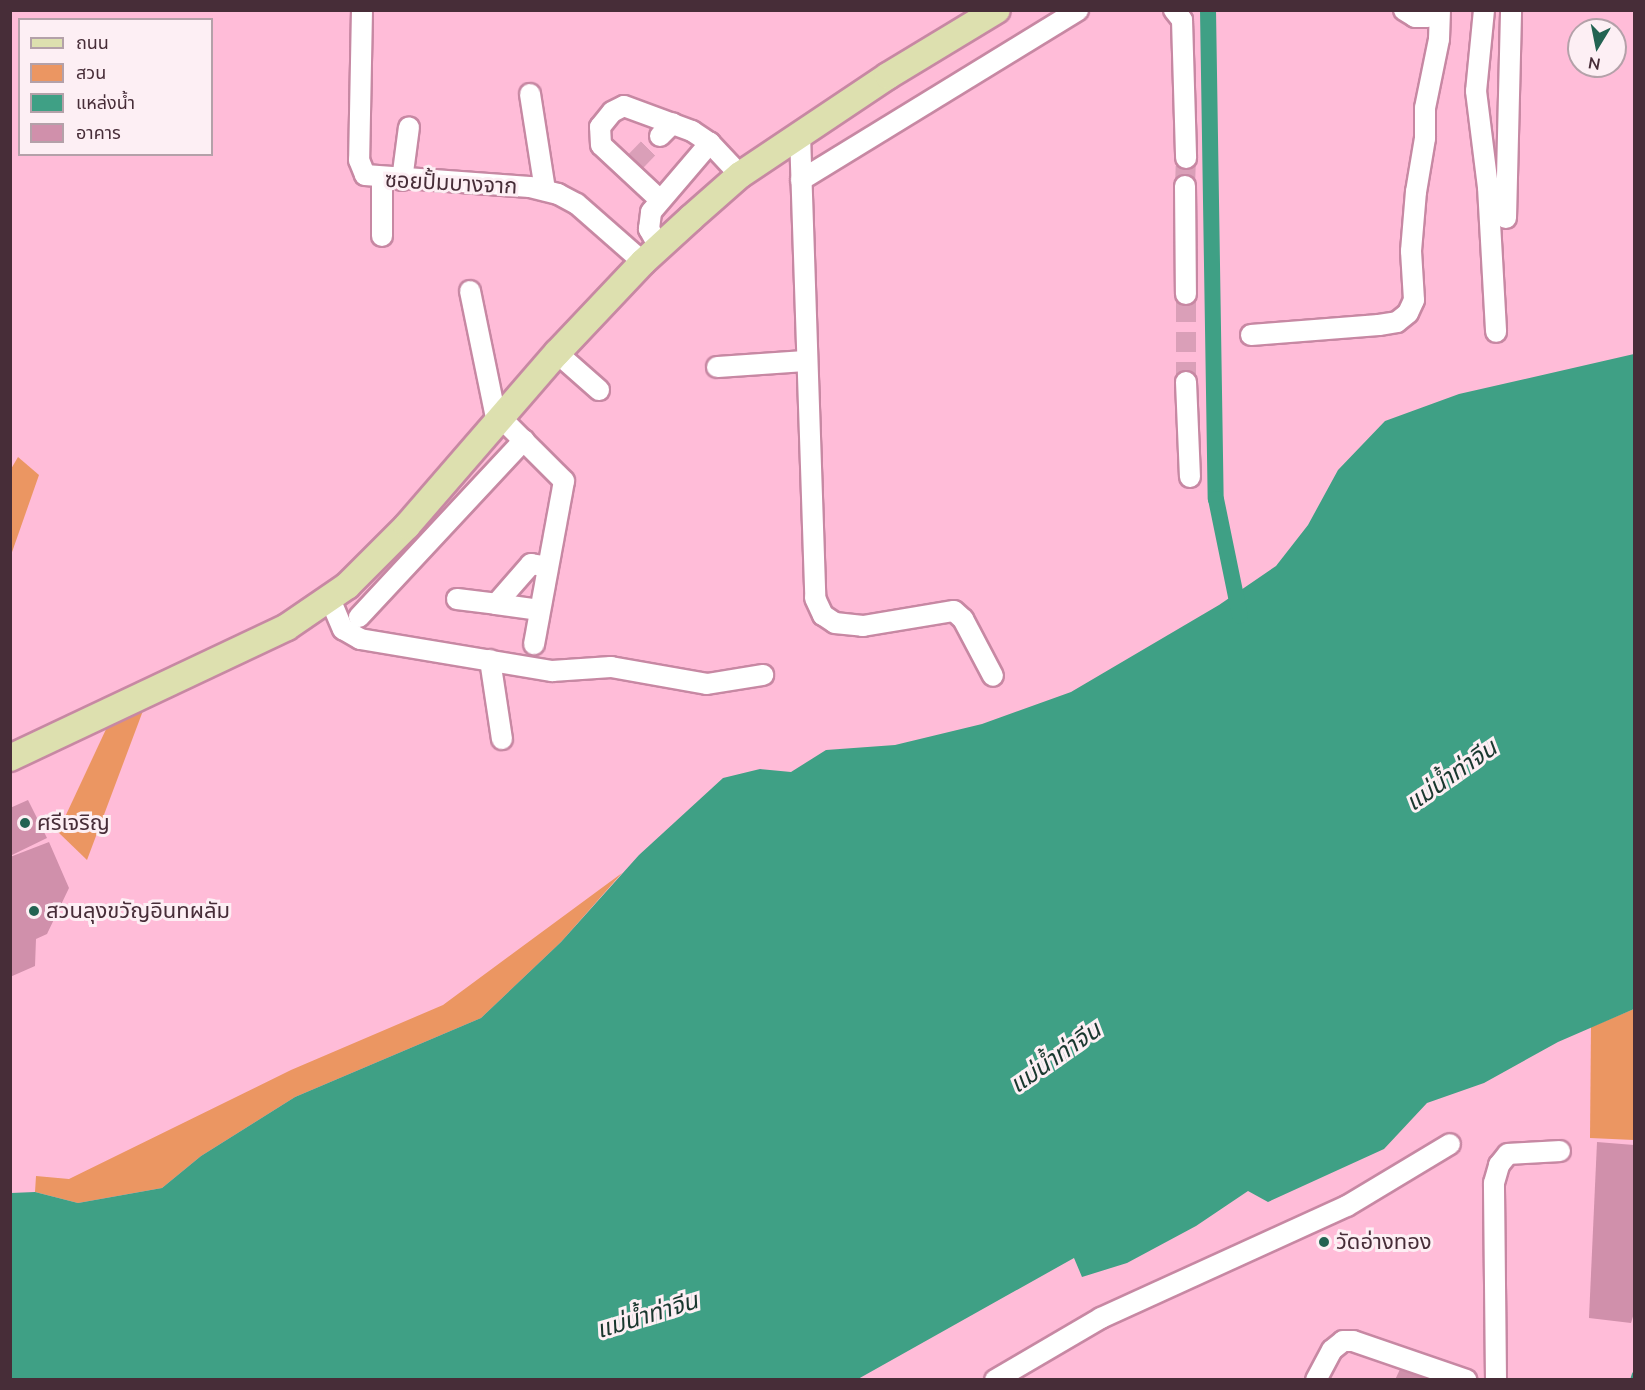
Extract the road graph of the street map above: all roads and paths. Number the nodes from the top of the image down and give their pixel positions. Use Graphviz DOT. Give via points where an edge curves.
graph roads {
  1 [pos="362,10"];
  2 [pos="997,10"];
  3 [pos="1078,10"];
  4 [pos="1174,10"];
  5 [pos="1404,10"];
  6 [pos="1438,10"];
  7 [pos="1484,10"];
  8 [pos="1511,10"];
  9 [pos="530,94"];
  10 [pos="1509,101"];
  11 [pos="1479,113"];
  12 [pos="409,127"];
  13 [pos="800,135"];
  14 [pos="710,143"];
  15 [pos="1186,158"];
  16 [pos="740,175"];
  17 [pos="382,179"];
  18 [pos="402,180"];
  19 [pos="801,180"];
  20 [pos="1185,186"];
  21 [pos="545,190"];
  22 [pos="659,199"];
  23 [pos="1506,219"];
  24 [pos="382,236"];
  25 [pos="651,255"];
  26 [pos="470,291"];
  27 [pos="1186,294"];
  28 [pos="1496,332"];
  29 [pos="1251,335"];
  30 [pos="558,353"];
  31 [pos="806,361"];
  32 [pos="717,367"];
  33 [pos="1186,382"];
  34 [pos="599,390"];
  35 [pos="499,420"];
  36 [pos="524,440"];
  37 [pos="1190,477"];
  38 [pos="548,567"];
  39 [pos="457,599"];
  40 [pos="322,604"];
  41 [pos="496,604"];
  42 [pos="540,610"];
  43 [pos="359,617"];
  44 [pos="534,644"];
  45 [pos="490,660"];
  46 [pos="763,675"];
  47 [pos="993,676"];
  48 [pos="502,739"];
  49 [pos="10,758"];
  50 [pos="1450,1144"];
  51 [pos="1560,1151"];
  52 [pos="995,1380"];
  53 [pos="1316,1380"];
  54 [pos="1466,1380"];
  55 [pos="1496,1380"];
  1 -- 17 [label="street, ซอยปั้มบางจาก" via="358,160 365,175"];
  2 -- 13 [label="main road"];
  3 -- 19 [label="street"];
  4 -- 15 [label="street" via="1182,20"];
  5 -- 6 [label="street" via="1415,17 1427,17"];
  6 -- 29 [label="street" via="1439,39 1425,108 1411,251 1414,300 1408,313 1397,322 1379,325"];
  7 -- 11 [label="street" via="1476,60"];
  8 -- 10 [label="street"];
  9 -- 21 [label="street"];
  10 -- 11 [label="street"];
  10 -- 23 [label="street"];
  11 -- 28 [label="street" via="1488,187"];
  12 -- 18 [label="street"];
  13 -- 16 [label="main road"];
  13 -- 19 [label="street"];
  14 -- 16 [label="street"];
  14 -- 22 [label="street"];
  14 -- 22 [label="street" via="666,129 624,106 612,112 600,126 600,145 630,166"];
  16 -- 25 [label="main road"];
  17 -- 18 [label="street, ซอยปั้มบางจาก"];
  17 -- 24 [label="street"];
  18 -- 21 [label="street, ซอยปั้มบางจาก"];
  19 -- 31 [label="street"];
  20 -- 27 [label="street"];
  21 -- 25 [label="street, ซอยปั้มบางจาก" via="577,204"];
  22 -- 25 [label="street" via="651,212"];
  25 -- 30 [label="main road"];
  26 -- 35 [label="street"];
  30 -- 34 [label="street"];
  30 -- 35 [label="main road"];
  31 -- 32 [label="street"];
  31 -- 47 [label="street" via="815,598 823,615 835,623 863,626 954,611 963,619"];
  33 -- 37 [label="street"];
  35 -- 36 [label="street"];
  35 -- 40 [label="main road" via="407,526"];
  36 -- 38 [label="street" via="564,481"];
  36 -- 43 [label="street"];
  38 -- 41 [label="street" via="531,564"];
  38 -- 42 [label="street"];
  39 -- 41 [label="street"];
  40 -- 45 [label="street" via="343,629 360,639"];
  40 -- 49 [label="main road" via="287,627"];
  41 -- 42 [label="street"];
  42 -- 44 [label="street"];
  45 -- 46 [label="street" via="552,671 611,667 707,684"];
  45 -- 48 [label="street"];
  50 -- 52 [label="street" via="1347,1206 1101,1318"];
  51 -- 55 [label="street" via="1508,1154 1499,1165 1494,1183"];
  53 -- 54 [label="street" via="1332,1350 1343,1341 1353,1341"];
}
